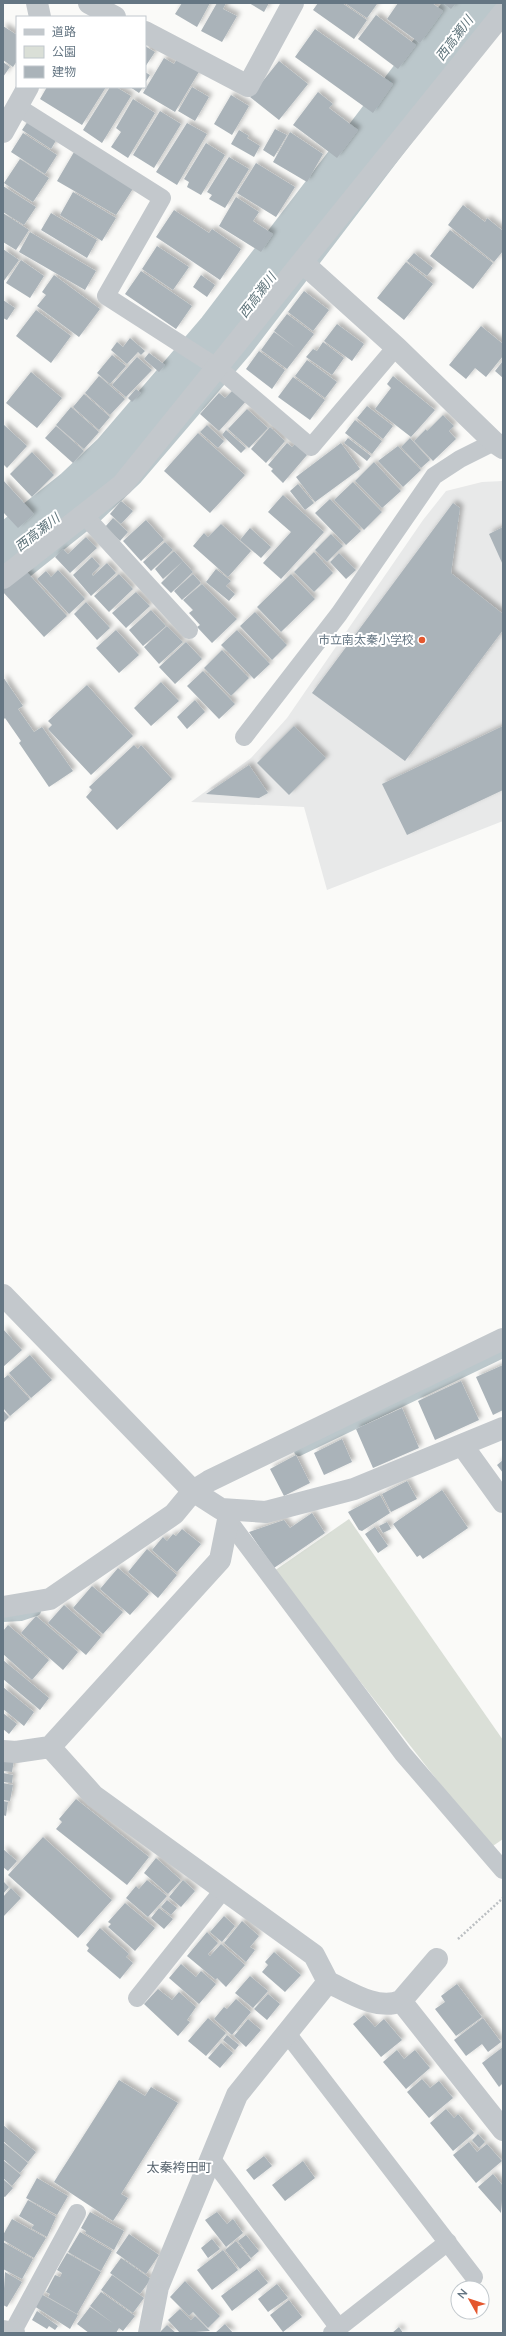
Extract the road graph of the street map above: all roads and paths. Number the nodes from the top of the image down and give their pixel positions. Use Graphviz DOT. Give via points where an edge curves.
graph roads {
  1 [pos="37,3"];
  2 [pos="89,3"];
  3 [pos="294,3"];
  4 [pos="503,13"];
  5 [pos="40,16"];
  6 [pos="113,16"];
  7 [pos="146,33"];
  8 [pos="28,88"];
  9 [pos="18,107"];
  10 [pos="3,132"];
  11 [pos="303,263"];
  12 [pos="396,347"];
  13 [pos="218,368"];
  14 [pos="499,445"];
  15 [pos="84,515"];
  16 [pos="3,578"];
  17 [pos="189,630"];
  18 [pos="244,737"];
  19 [pos="3,1295"];
  20 [pos="503,1339"];
  21 [pos="503,1428"];
  22 [pos="462,1445"];
  23 [pos="193,1492"];
  24 [pos="503,1502"];
  25 [pos="229,1515"];
  26 [pos="3,1607"];
  27 [pos="50,1747"];
  28 [pos="3,1751"];
  29 [pos="503,1870"];
  30 [pos="224,1889"];
  31 [pos="503,1898"];
  32 [pos="437,1959"];
  33 [pos="328,1982"];
  34 [pos="137,1998"];
  35 [pos="401,2001"];
  36 [pos="286,2032"];
  37 [pos="503,2130"];
  38 [pos="211,2158"];
  39 [pos="77,2213"];
  40 [pos="448,2242"];
  41 [pos="474,2277"];
  42 [pos="335,2330"];
  43 [pos="3,2331"];
  44 [pos="13,2333"];
  45 [pos="149,2333"];
  1 -- 5 [label="street"];
  2 -- 6 [label="street"];
  3 -- 7 [label="street" via="248,86"];
  4 -- 11 [label="street"];
  8 -- 9 [label="street"];
  9 -- 10 [label="street"];
  9 -- 13 [label="lane" via="162,198 106,296"];
  11 -- 12 [label="street"];
  11 -- 13 [label="street"];
  12 -- 13 [label="lane" via="312,447"];
  12 -- 14 [label="street"];
  13 -- 15 [label="street" via="122,485"];
  14 -- 18 [label="lane" via="460,459 434,476 339,614"];
  15 -- 16 [label="street"];
  15 -- 17 [label="lane"];
  19 -- 23 [label="street"];
  20 -- 23 [label="street" via="209,1481"];
  21 -- 22 [label="street"];
  22 -- 24 [label="street"];
  22 -- 25 [label="street" via="354,1489 266,1512"];
  23 -- 25 [label="street"];
  23 -- 26 [label="street" via="174,1514 50,1599"];
  25 -- 27 [label="street" via="220,1560"];
  25 -- 29 [label="lane" via="403,1754"];
  27 -- 28 [label="street" via="16,1752"];
  27 -- 30 [label="street" via="94,1796"];
  30 -- 33 [label="street" via="314,1955"];
  30 -- 34 [label="lane"];
  31 -- 32 [label="path"];
  32 -- 35 [label="street"];
  33 -- 35 [label="street" via="369,2001 393,2004"];
  33 -- 36 [label="street"];
  35 -- 37 [label="street"];
  36 -- 38 [label="street" via="237,2095"];
  36 -- 40 [label="lane"];
  38 -- 42 [label="lane"];
  38 -- 45 [label="street" via="158,2287"];
  39 -- 44 [label="lane"];
  40 -- 41 [label="lane"];
  40 -- 42 [label="lane"];
  43 -- 44 [label="street"];
}
